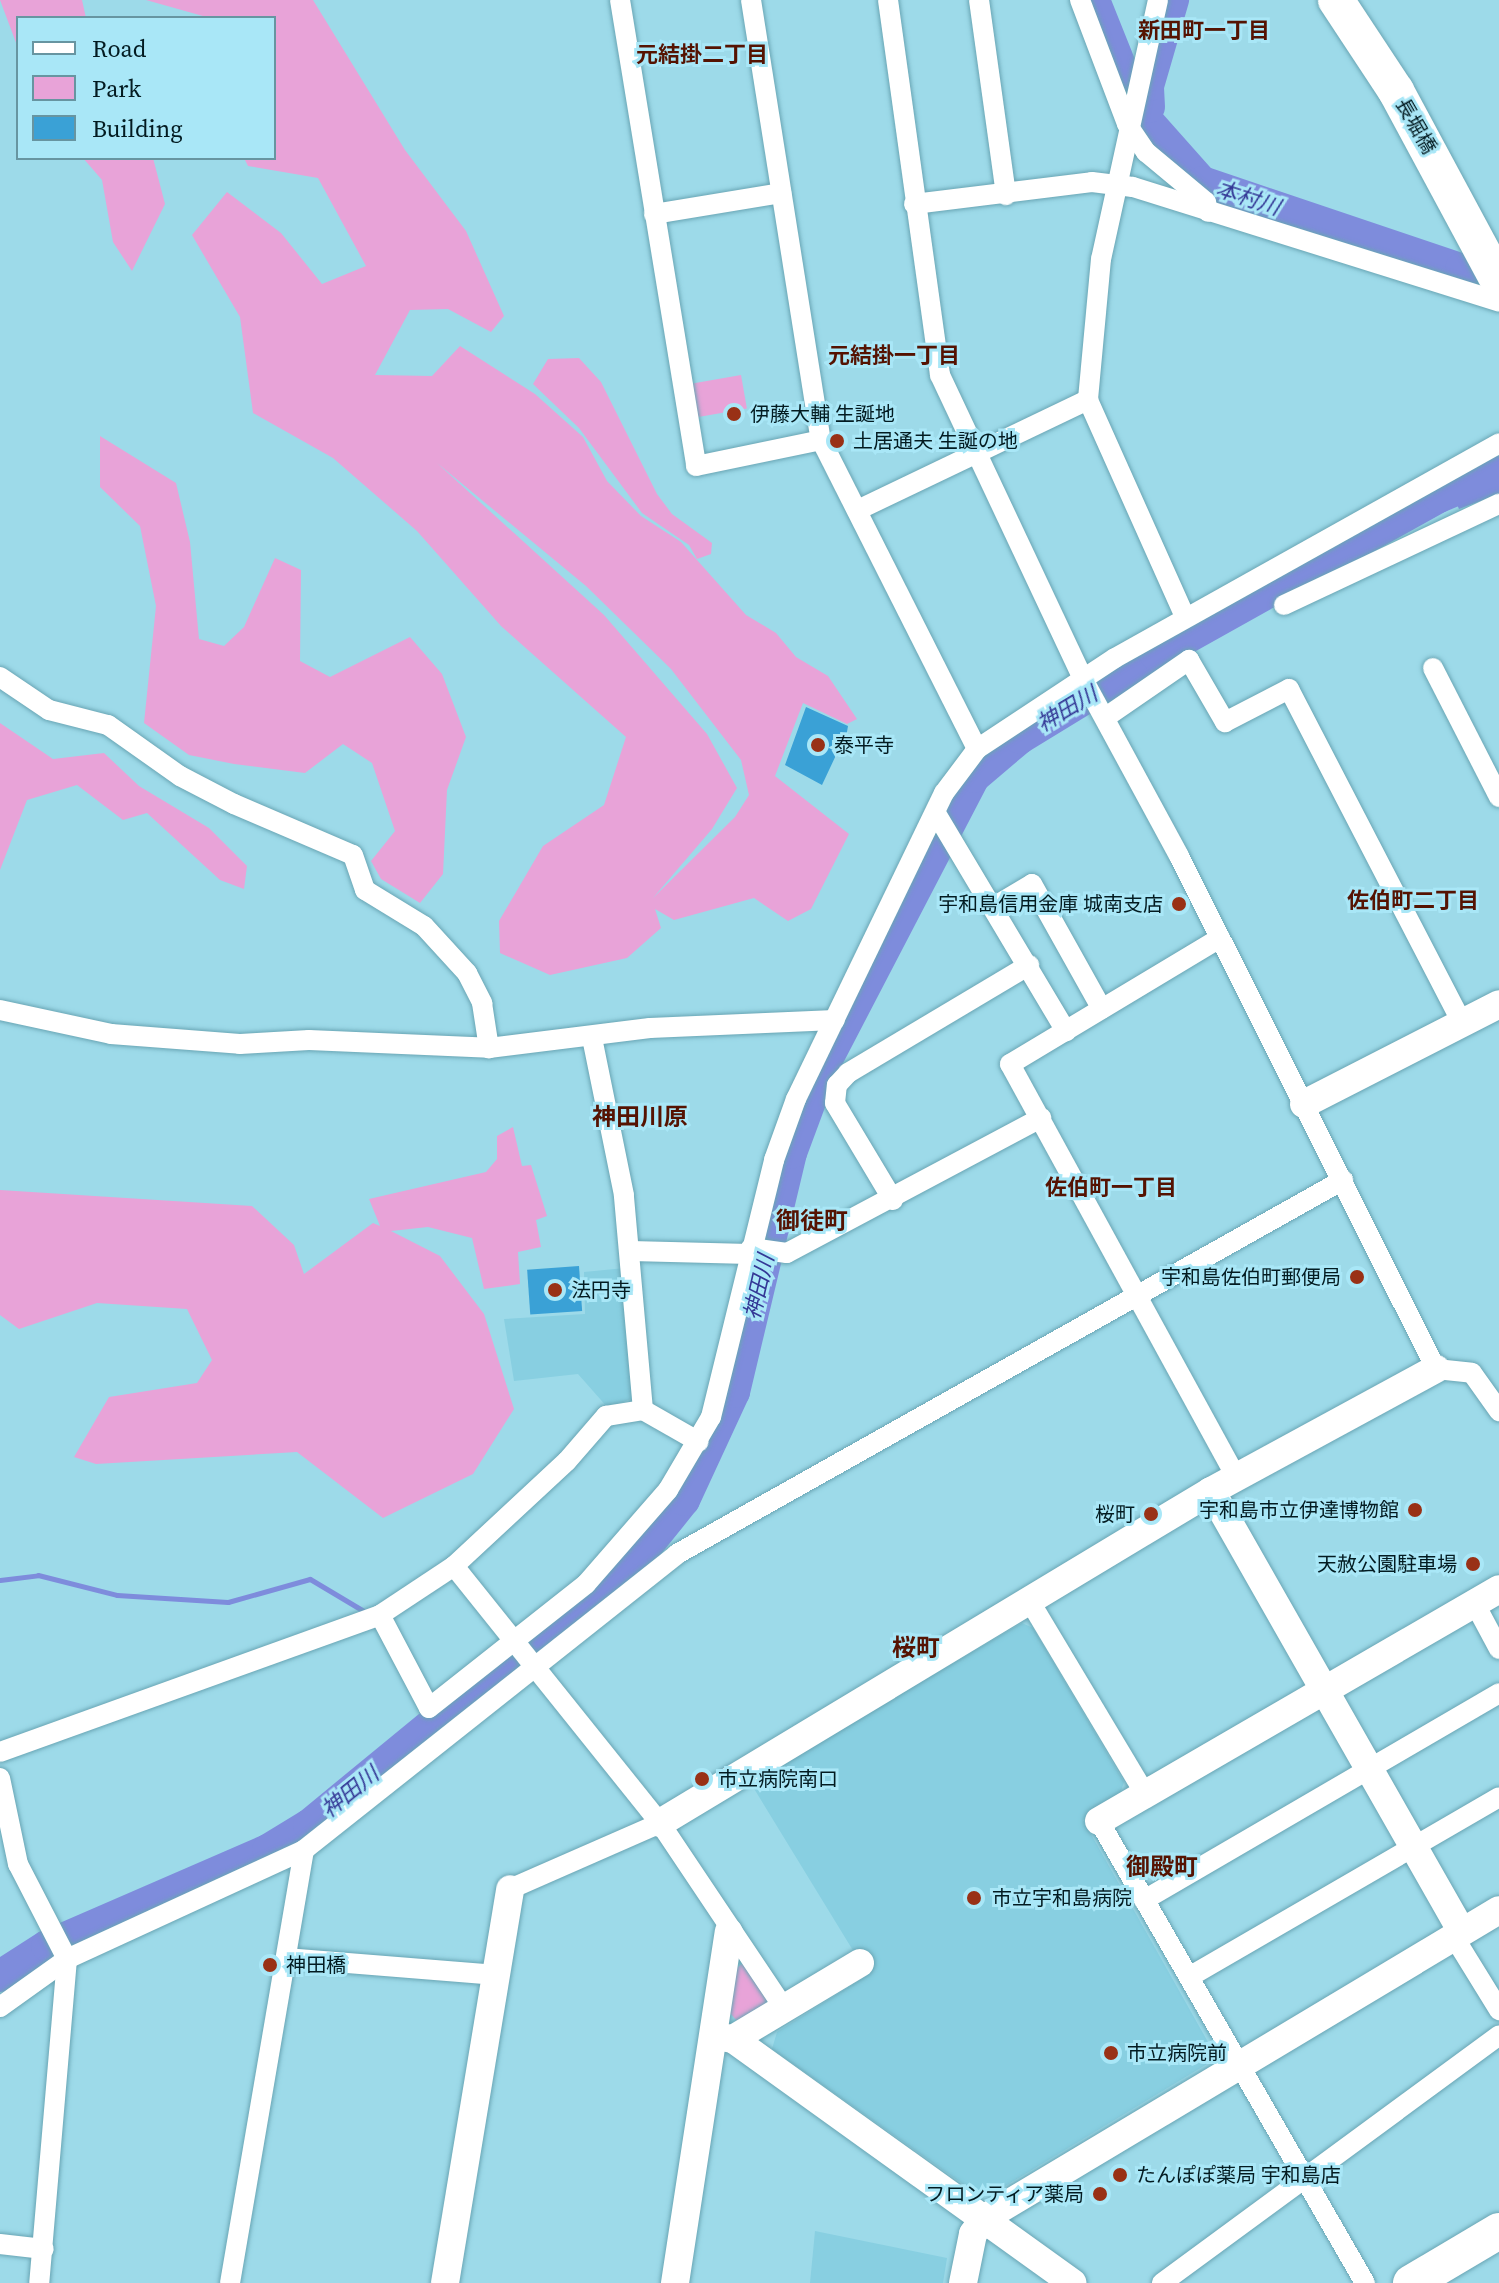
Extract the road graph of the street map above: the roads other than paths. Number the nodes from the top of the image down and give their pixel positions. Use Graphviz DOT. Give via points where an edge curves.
graph roads {
  1 [pos="620,0"];
  2 [pos="751,0"];
  3 [pos="888,0"];
  4 [pos="979,0"];
  5 [pos="1080,0"];
  6 [pos="1158,0"];
  7 [pos="1341,1"];
  8 [pos="1128,118"];
  9 [pos="1117,184"];
  10 [pos="781,193"];
  11 [pos="1006,195"];
  12 [pos="914,204"];
  13 [pos="1208,212"];
  14 [pos="654,214"];
  15 [pos="1493,270"];
  16 [pos="1499,302"];
  17 [pos="1088,400"];
  18 [pos="821,440"];
  19 [pos="1499,443"];
  20 [pos="974,453"];
  21 [pos="1499,504"];
  22 [pos="860,509"];
  23 [pos="1284,605"];
  24 [pos="1185,617"];
  25 [pos="1433,668"];
  26 [pos="0,677"];
  27 [pos="1085,682"];
  28 [pos="1103,712"];
  29 [pos="977,749"];
  30 [pos="1499,797"];
  31 [pos="943,821"];
  32 [pos="995,906"];
  33 [pos="1220,938"];
  34 [pos="1029,965"];
  35 [pos="1499,1004"];
  36 [pos="1102,1009"];
  37 [pos="0,1010"];
  38 [pos="835,1020"];
  39 [pos="1463,1025"];
  40 [pos="1066,1031"];
  41 [pos="592,1038"];
  42 [pos="489,1048"];
  43 [pos="1304,1104"];
  44 [pos="1041,1118"];
  45 [pos="1343,1180"];
  46 [pos="893,1200"];
  47 [pos="631,1251"];
  48 [pos="753,1251"];
  49 [pos="1137,1296"];
  50 [pos="1436,1369"];
  51 [pos="643,1410"];
  52 [pos="1499,1413"];
  53 [pos="699,1442"];
  54 [pos="1237,1478"];
  55 [pos="1211,1491"];
  56 [pos="454,1566"];
  57 [pos="1499,1589"];
  58 [pos="1029,1600"];
  59 [pos="1475,1604"];
  60 [pos="380,1615"];
  61 [pos="521,1642"];
  62 [pos="1499,1649"];
  63 [pos="537,1664"];
  64 [pos="1321,1689"];
  65 [pos="1499,1693"];
  66 [pos="0,1752"];
  67 [pos="1369,1771"];
  68 [pos="0,1778"];
  69 [pos="1145,1794"];
  70 [pos="1499,1797"];
  71 [pos="1099,1821"];
  72 [pos="660,1823"];
  73 [pos="304,1850"];
  74 [pos="1412,1850"];
  75 [pos="510,1889"];
  76 [pos="1144,1900"];
  77 [pos="1499,1910"];
  78 [pos="729,1932"];
  79 [pos="1458,1934"];
  80 [pos="62,1948"];
  81 [pos="286,1958"];
  82 [pos="860,1963"];
  83 [pos="496,1975"];
  84 [pos="1189,1977"];
  85 [pos="0,2007"];
  86 [pos="784,2008"];
  87 [pos="1499,2010"];
  88 [pos="1499,2035"];
  89 [pos="723,2038"];
  90 [pos="1239,2064"];
  91 [pos="1306,2180"];
  92 [pos="983,2219"];
  93 [pos="1499,2231"];
  94 [pos="0,2244"];
  95 [pos="44,2249"];
  96 [pos="39,2283"];
  97 [pos="230,2283"];
  98 [pos="445,2283"];
  99 [pos="675,2283"];
  100 [pos="963,2283"];
  101 [pos="1072,2283"];
  102 [pos="1162,2283"];
  103 [pos="1365,2283"];
  104 [pos="1411,2283"];
  1 -- 14 [label="street"];
  2 -- 10 [label="street"];
  3 -- 12 [label="street"];
  4 -- 11 [label="street"];
  5 -- 8 [label="street"];
  6 -- 8 [label="street"];
  7 -- 15 [label="highway, 長堀橋"];
  8 -- 9 [label="street"];
  8 -- 13 [label="street" via="1146,152 1206,202"];
  9 -- 11 [label="street"];
  9 -- 13 [label="street"];
  9 -- 17 [label="street" via="1101,259"];
  10 -- 14 [label="street"];
  10 -- 18 [label="street"];
  11 -- 12 [label="street"];
  12 -- 20 [label="street" via="940,375"];
  13 -- 16 [label="street"];
  14 -- 18 [label="street" via="696,466"];
  17 -- 20 [label="street"];
  17 -- 24 [label="street"];
  18 -- 22 [label="street" via="845,497"];
  19 -- 24 [label="street"];
  20 -- 22 [label="street"];
  20 -- 27 [label="street"];
  21 -- 23 [label="street"];
  22 -- 29 [label="street"];
  24 -- 27 [label="street"];
  25 -- 30 [label="street"];
  26 -- 42 [label="street" via="49,710 108,725 180,776 234,804 353,855 365,890 424,926 467,973 482,1003"];
  27 -- 28 [label="street"];
  27 -- 29 [label="street"];
  28 -- 33 [label="street"];
  28 -- 39 [label="street" via="1189,660 1225,722 1289,689"];
  29 -- 31 [label="street" via="944,793"];
  31 -- 32 [label="street"];
  31 -- 38 [label="street"];
  32 -- 34 [label="street"];
  32 -- 36 [label="street" via="1032,884"];
  33 -- 36 [label="street"];
  33 -- 43 [label="street"];
  34 -- 40 [label="street"];
  34 -- 46 [label="street" via="848,1073 837,1085 835,1103"];
  35 -- 39 [label="street"];
  36 -- 40 [label="street"];
  37 -- 42 [label="street" via="164,1038"];
  38 -- 41 [label="street" via="664,1027"];
  38 -- 48 [label="street" via="792,1111"];
  39 -- 43 [label="street"];
  40 -- 44 [label="street" via="1010,1064"];
  41 -- 42 [label="street"];
  41 -- 47 [label="street"];
  43 -- 45 [label="street"];
  44 -- 46 [label="street"];
  44 -- 49 [label="street"];
  45 -- 49 [label="street"];
  45 -- 50 [label="street"];
  46 -- 48 [label="street" via="779,1254"];
  47 -- 48 [label="street"];
  47 -- 51 [label="street"];
  48 -- 53 [label="street" via="730,1357"];
  49 -- 54 [label="street"];
  49 -- 63 [label="street" via="677,1554"];
  50 -- 52 [label="street" via="1472,1373"];
  50 -- 54 [label="street"];
  51 -- 53 [label="street"];
  51 -- 56 [label="street" via="606,1416 567,1461"];
  53 -- 61 [label="street" via="633,1535"];
  54 -- 55 [label="street"];
  55 -- 58 [label="street"];
  55 -- 64 [label="street"];
  56 -- 60 [label="street"];
  56 -- 61 [label="street"];
  57 -- 59 [label="street"];
  58 -- 69 [label="street"];
  58 -- 72 [label="street"];
  59 -- 62 [label="street"];
  59 -- 64 [label="street"];
  60 -- 61 [label="street" via="429,1708"];
  60 -- 66 [label="street"];
  61 -- 63 [label="street"];
  63 -- 72 [label="street"];
  63 -- 73 [label="street"];
  64 -- 67 [label="street"];
  64 -- 69 [label="street"];
  65 -- 67 [label="street"];
  67 -- 74 [label="street"];
  67 -- 76 [label="street"];
  68 -- 80 [label="street" via="18,1864"];
  69 -- 71 [label="street"];
  70 -- 74 [label="street"];
  71 -- 76 [label="street"];
  72 -- 75 [label="street"];
  72 -- 78 [label="street"];
  73 -- 80 [label="street"];
  73 -- 81 [label="street"];
  74 -- 79 [label="street"];
  74 -- 84 [label="street"];
  75 -- 83 [label="street"];
  76 -- 84 [label="street"];
  77 -- 79 [label="street"];
  78 -- 86 [label="street"];
  78 -- 89 [label="street"];
  79 -- 87 [label="street"];
  79 -- 90 [label="street"];
  80 -- 85 [label="street"];
  80 -- 95 [label="street"];
  81 -- 83 [label="street"];
  81 -- 97 [label="street"];
  82 -- 86 [label="street"];
  83 -- 98 [label="street"];
  84 -- 90 [label="street"];
  86 -- 89 [label="street"];
  88 -- 91 [label="street"];
  89 -- 92 [label="street"];
  89 -- 99 [label="street"];
  90 -- 91 [label="street"];
  90 -- 92 [label="street"];
  91 -- 102 [label="street"];
  91 -- 103 [label="street"];
  92 -- 100 [label="street" via="973,2234"];
  92 -- 101 [label="street"];
  93 -- 104 [label="highway"];
  94 -- 95 [label="street"];
  95 -- 96 [label="street"];
}
